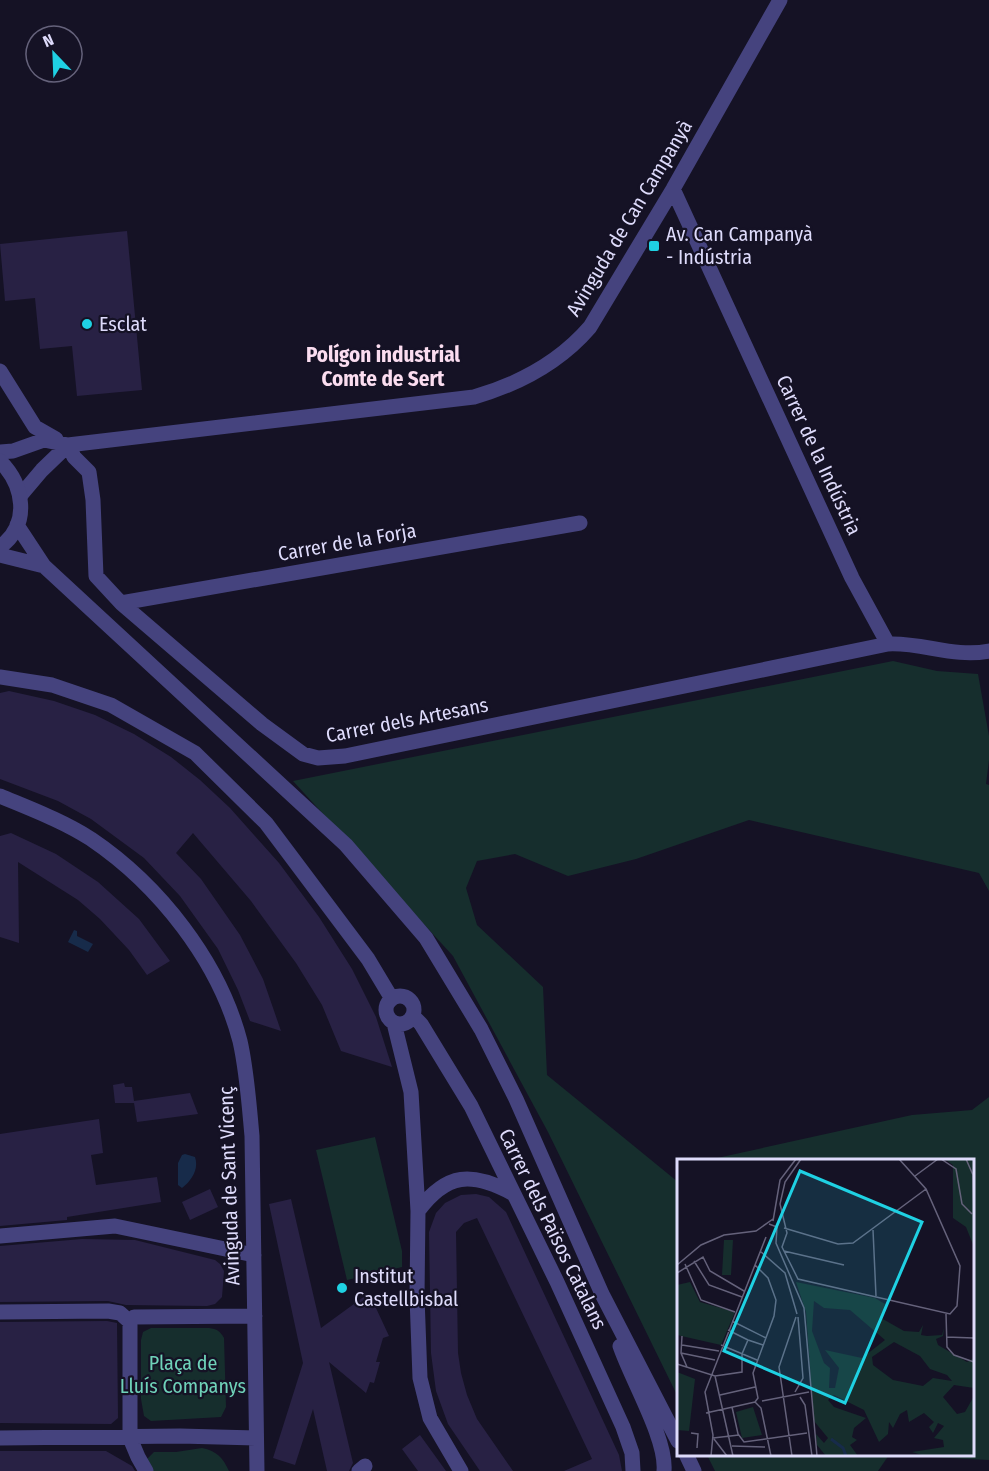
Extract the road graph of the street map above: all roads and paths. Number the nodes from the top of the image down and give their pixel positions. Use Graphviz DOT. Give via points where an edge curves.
graph roads {
  1 [pos="780,0"];
  2 [pos="673,189"];
  3 [pos="0,371"];
  4 [pos="68,446"];
  5 [pos="0,452"];
  6 [pos="0,460"];
  7 [pos="20,496"];
  8 [pos="580,523"];
  9 [pos="17,525"];
  10 [pos="0,547"];
  11 [pos="0,555"];
  12 [pos="44,566"];
  13 [pos="121,603"];
  14 [pos="888,644"];
  15 [pos="989,651"];
  16 [pos="0,677"];
  17 [pos="0,796"];
  18 [pos="392,999"];
  19 [pos="413,1016"];
  20 [pos="394,1023"];
  21 [pos="512,1193"];
  22 [pos="418,1211"];
  23 [pos="0,1236"];
  24 [pos="254,1255"];
  25 [pos="602,1294"];
  26 [pos="0,1312"];
  27 [pos="255,1316"];
  28 [pos="130,1322"];
  29 [pos="0,1438"];
  30 [pos="130,1438"];
  31 [pos="256,1438"];
  32 [pos="677,1439"];
  33 [pos="686,1456"];
  34 [pos="146,1471"];
  35 [pos="257,1471"];
  36 [pos="461,1471"];
  37 [pos="633,1471"];
  38 [pos="664,1471"];
  39 [pos="694,1471"];
  1 -- 2 [label="street, Avinguda de Can Campanyà"];
  2 -- 4 [label="street, Avinguda de Can Campanyà" via="590,327 554,360 504,388 474,397"];
  2 -- 14 [label="street, Carrer de la Indústria" via="852,578"];
  3 -- 4 [label="street" via="35,427"];
  4 -- 5 [label="street, Avinguda de Can Campanyà" via="44,440"];
  4 -- 7 [label="street"];
  4 -- 13 [label="street, Carrer dels Artesans" via="89,472 96,576"];
  6 -- 7 [label="street" via="11,472"];
  7 -- 9 [label="street"];
  8 -- 13 [label="street, Carrer de la Forja"];
  9 -- 10 [label="street"];
  9 -- 12 [label="street"];
  11 -- 12 [label="street"];
  12 -- 25 [label="street" via="346,846 426,938 482,1029"];
  13 -- 14 [label="street, Carrer dels Artesans" via="262,724 303,754 318,758 345,756"];
  14 -- 15 [label="street" via="965,654"];
  16 -- 18 [label="street" via="52,685 111,705 195,753 267,823 368,959"];
  17 -- 24 [label="street, Avinguda de Sant Vicenç" via="90,839 128,868 155,893 207,965 240,1041 247,1082"];
  18 -- 19 [label="street" via="410,999"];
  18 -- 20 [label="street" via="386,1014"];
  19 -- 20 [label="street" via="407,1023"];
  19 -- 21 [label="street, Carrer dels Països Catalans" via="471,1106"];
  20 -- 22 [label="street" via="411,1092"];
  21 -- 22 [label="street" via="481,1179 452,1182 440,1187"];
  21 -- 37 [label="street, Carrer dels Països Catalans" via="623,1427 633,1453"];
  22 -- 36 [label="street" via="420,1378 430,1418"];
  23 -- 24 [label="street" via="115,1226"];
  24 -- 27 [label="street, Avinguda de Sant Vicenç"];
  25 -- 32 [label="street"];
  25 -- 38 [label="street" via="665,1460"];
  26 -- 28 [label="street" via="108,1311 120,1313"];
  27 -- 28 [label="street" via="134,1317"];
  27 -- 31 [label="street, Avinguda de Sant Vicenç"];
  28 -- 30 [label="street"];
  29 -- 30 [label="street"];
  30 -- 31 [label="street"];
  30 -- 34 [label="street"];
  31 -- 35 [label="street, Avinguda de Sant Vicenç"];
  33 -- 39 [label="street"];
}
